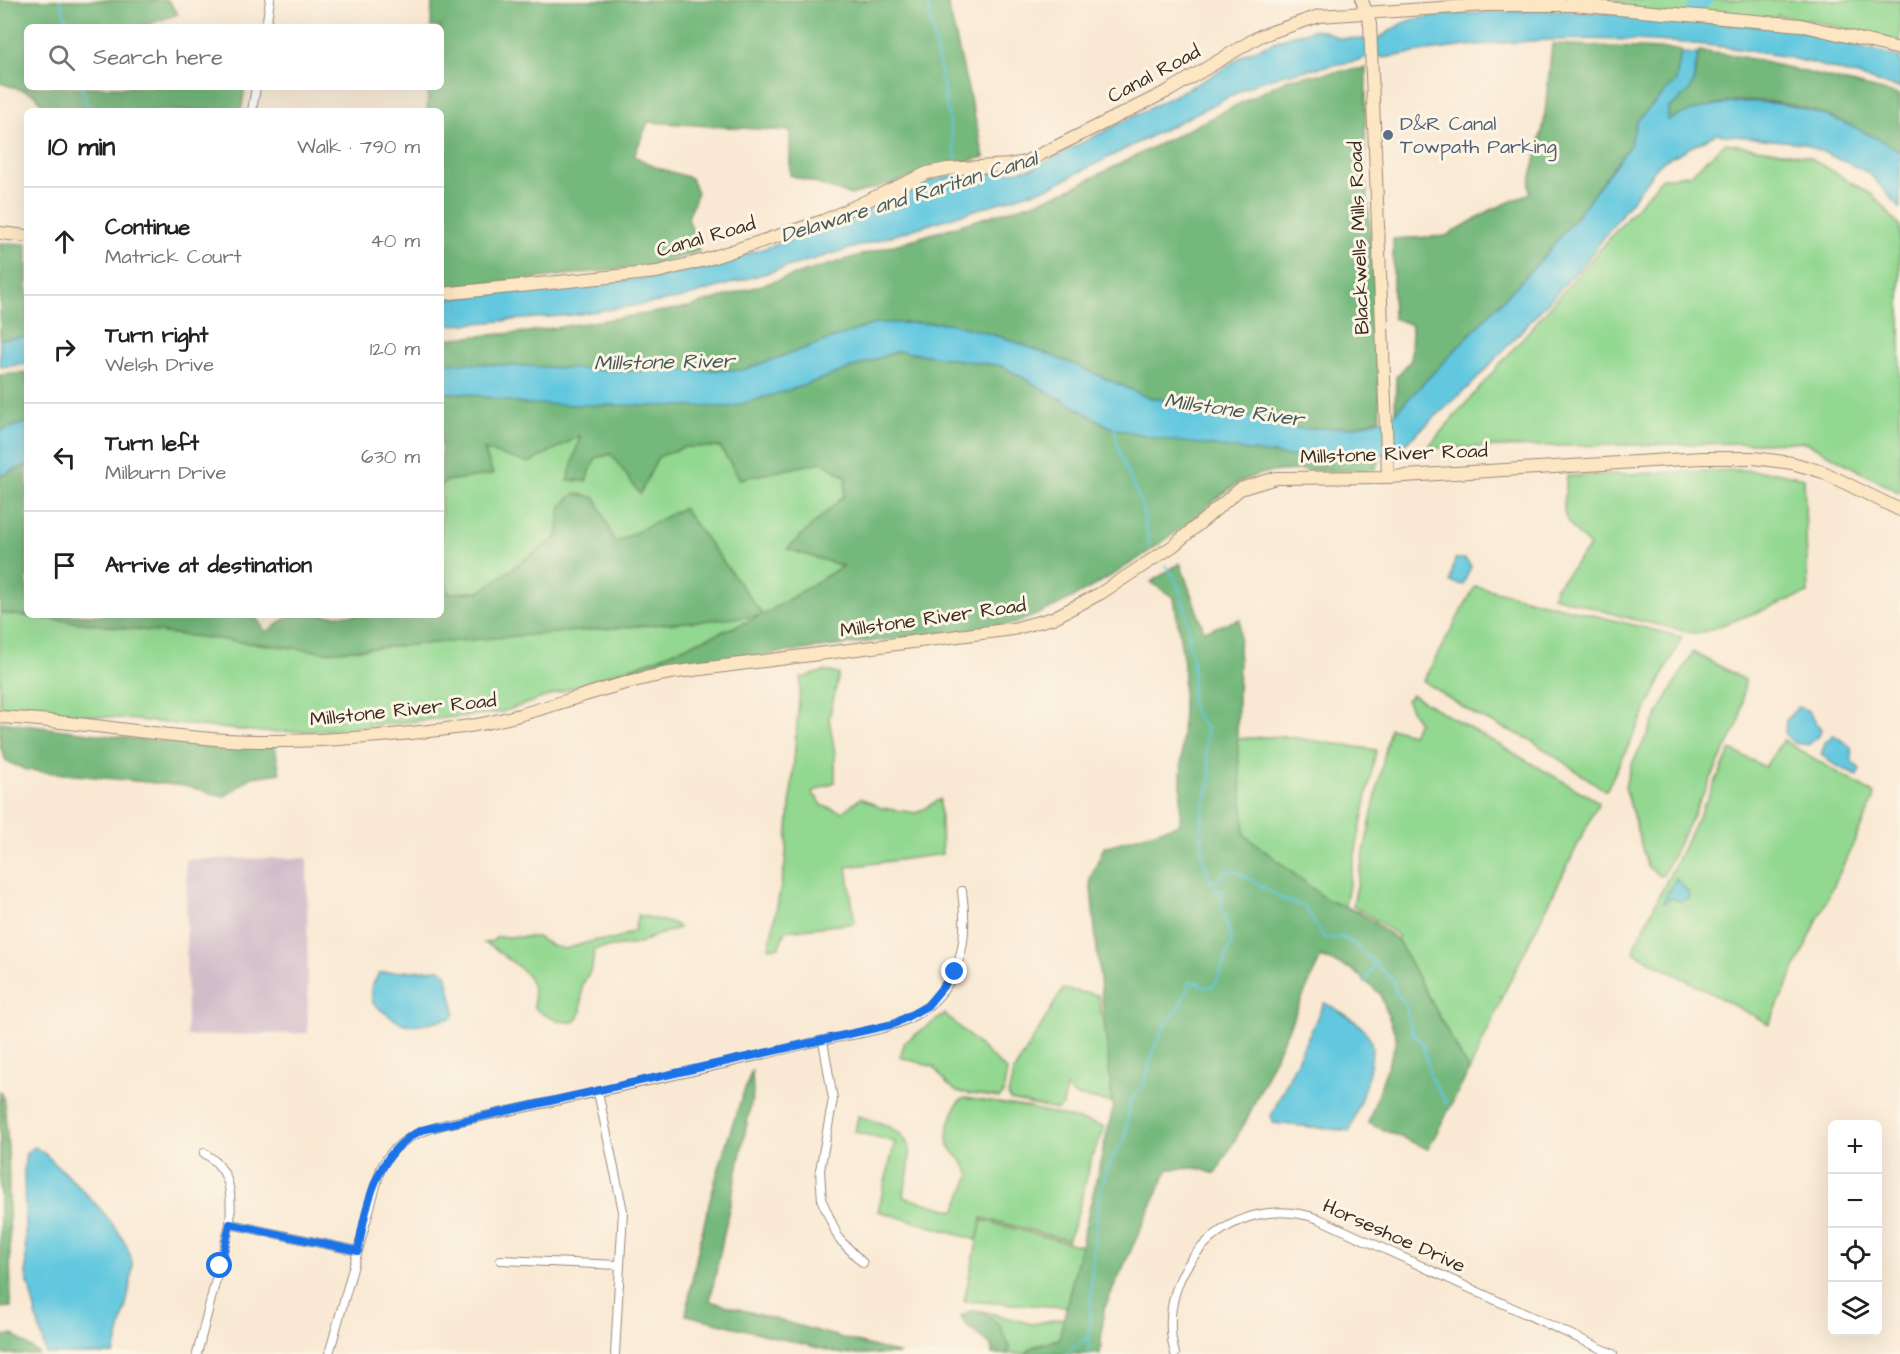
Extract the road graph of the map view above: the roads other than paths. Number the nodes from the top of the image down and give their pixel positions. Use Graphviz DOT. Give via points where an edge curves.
graph roads {
  1 [pos="270,0"];
  2 [pos="1362,0"];
  3 [pos="1368,13"];
  4 [pos="266,24"];
  5 [pos="1900,49"];
  6 [pos="256,90"];
  7 [pos="252,108"];
  8 [pos="0,233"];
  9 [pos="24,236"];
  10 [pos="444,294"];
  11 [pos="1388,477"];
  12 [pos="1900,510"];
  13 [pos="0,717"];
  14 [pos="962,891"];
  15 [pos="823,1041"];
  16 [pos="598,1092"];
  17 [pos="204,1153"];
  18 [pos="230,1224"];
  19 [pos="358,1251"];
  20 [pos="501,1260"];
  21 [pos="863,1263"];
  22 [pos="620,1265"];
  23 [pos="197,1354"];
  24 [pos="329,1354"];
  25 [pos="615,1354"];
  26 [pos="1175,1354"];
  27 [pos="1613,1354"];
  1 -- 4 [label="street"];
  2 -- 3 [label="street, Blackwells Mills Road"];
  3 -- 5 [label="street, Canal Road" via="1486,5 1594,6 1801,25"];
  3 -- 10 [label="street, Canal Road" via="1318,16 1260,36 1170,90 1025,162 927,173 823,221 705,260 635,275"];
  3 -- 11 [label="street, Blackwells Mills Road"];
  6 -- 7 [label="street"];
  8 -- 9 [label="street"];
  11 -- 12 [label="street, Millstone River Road" via="1754,458 1823,472"];
  11 -- 13 [label="street, Millstone River Road" via="1276,478 1253,483 1227,498 1158,558 1083,603 1033,624 984,634 644,678 474,725 320,740 265,741"];
  14 -- 15 [label="street" via="966,927 961,956 938,997 907,1020"];
  15 -- 16 [label="street"];
  15 -- 21 [label="street" via="833,1099 820,1170 822,1201 839,1239"];
  16 -- 19 [label="street" via="446,1124 410,1136 381,1168"];
  16 -- 22 [label="street" via="622,1196"];
  17 -- 18 [label="street" via="222,1167 229,1180"];
  18 -- 19 [label="street"];
  18 -- 23 [label="street"];
  19 -- 24 [label="street"];
  20 -- 22 [label="street"];
  22 -- 25 [label="street"];
  26 -- 27 [label="street, Horseshoe Drive" via="1172,1312 1179,1285 1198,1253 1232,1222 1276,1211 1319,1220"];
}
